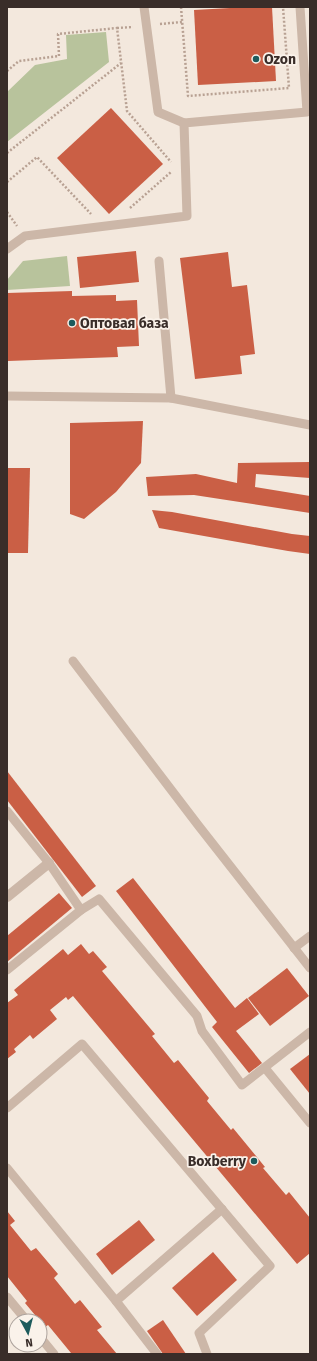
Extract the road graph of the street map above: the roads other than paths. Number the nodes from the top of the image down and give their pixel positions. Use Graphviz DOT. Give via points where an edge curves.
graph roads {
  1 [pos="144,7"];
  2 [pos="300,7"];
  3 [pos="184,123"];
  4 [pos="7,249"];
  5 [pos="159,260"];
  6 [pos="7,396"];
  7 [pos="171,398"];
  8 [pos="310,425"];
  9 [pos="73,661"];
  10 [pos="7,811"];
  11 [pos="49,863"];
  12 [pos="7,897"];
  13 [pos="81,910"];
  14 [pos="310,936"];
  15 [pos="294,948"];
  16 [pos="310,968"];
  17 [pos="7,970"];
  18 [pos="310,1032"];
  19 [pos="265,1068"];
  20 [pos="7,1108"];
  21 [pos="310,1124"];
  22 [pos="7,1168"];
  23 [pos="222,1209"];
  24 [pos="7,1297"];
  25 [pos="116,1301"];
  26 [pos="20,1313"];
  27 [pos="157,1354"];
  28 [pos="207,1354"];
  1 -- 3 [label="lane" via="158,112"];
  2 -- 3 [label="lane" via="307,112"];
  3 -- 4 [label="lane" via="187,216 25,236"];
  5 -- 7 [label="lane"];
  6 -- 7 [label="lane"];
  7 -- 8 [label="lane"];
  9 -- 15 [label="lane"];
  10 -- 11 [label="lane"];
  11 -- 12 [label="street"];
  11 -- 13 [label="lane"];
  13 -- 17 [label="lane"];
  13 -- 19 [label="lane" via="99,899 197,1016 202,1031 242,1085"];
  14 -- 15 [label="lane"];
  15 -- 16 [label="lane"];
  18 -- 19 [label="lane"];
  19 -- 21 [label="lane"];
  20 -- 23 [label="lane" via="82,1044"];
  22 -- 25 [label="lane"];
  23 -- 25 [label="lane"];
  23 -- 28 [label="lane" via="270,1266 199,1333"];
  24 -- 26 [label="lane"];
  25 -- 27 [label="lane"];
}
